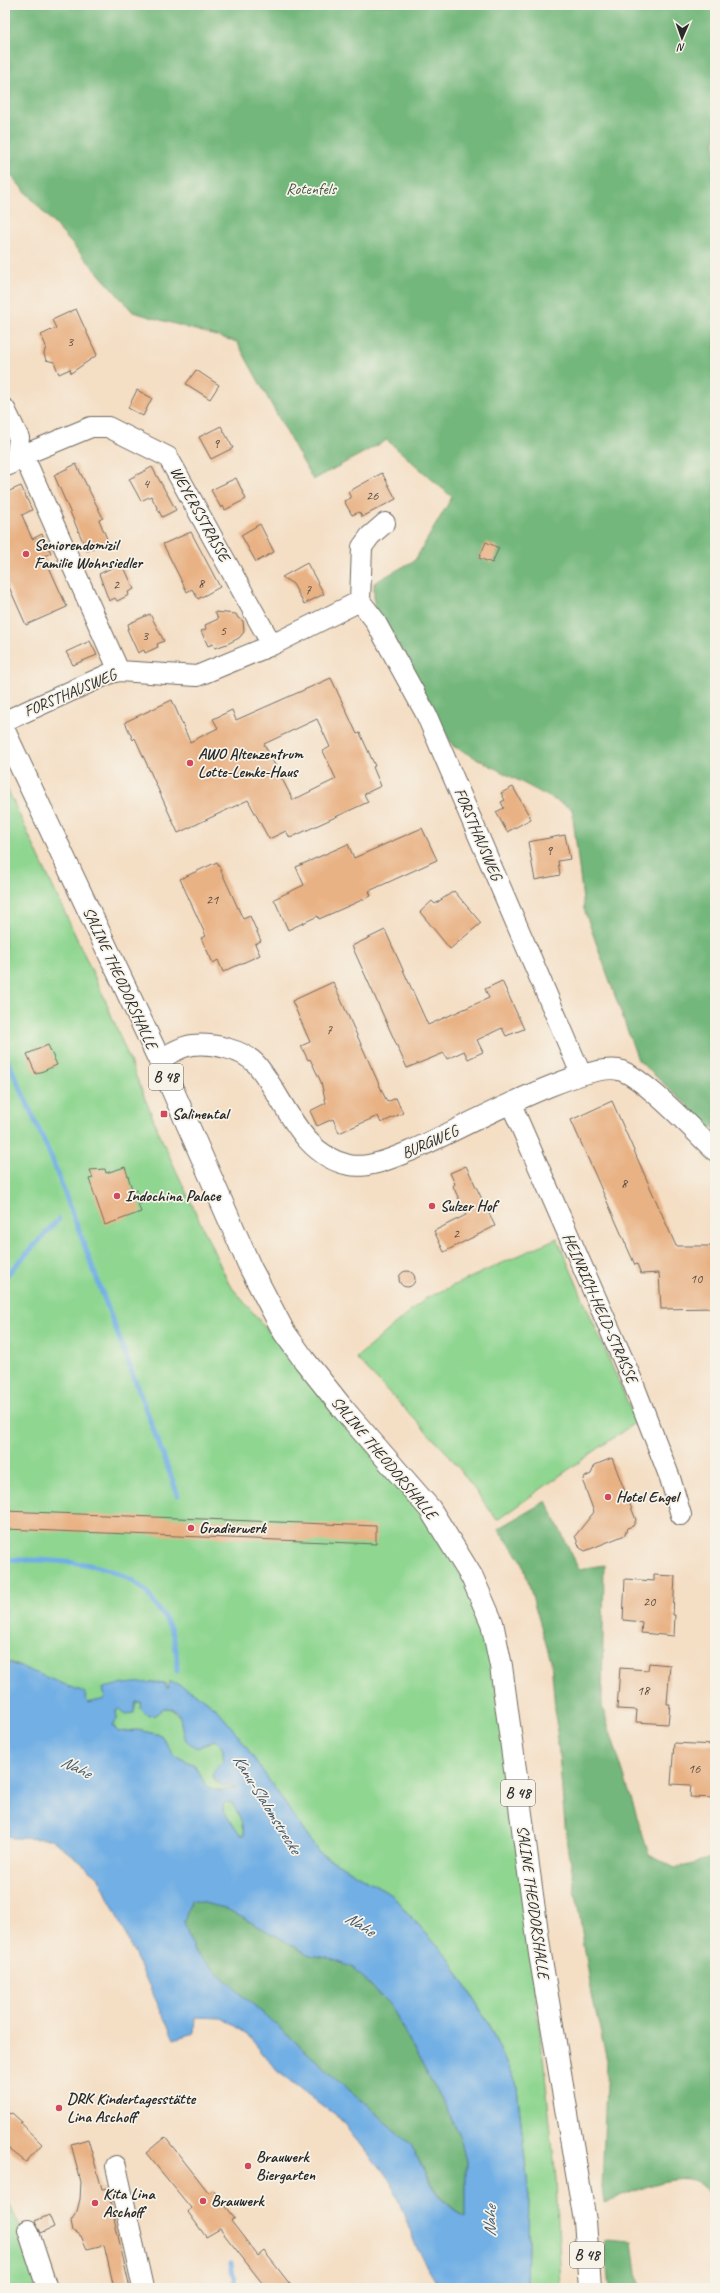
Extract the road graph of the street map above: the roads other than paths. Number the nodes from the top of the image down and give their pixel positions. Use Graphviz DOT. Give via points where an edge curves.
graph roads {
  1 [pos="5,409"];
  2 [pos="11,460"];
  3 [pos="385,523"];
  4 [pos="360,601"];
  5 [pos="272,645"];
  6 [pos="119,671"];
  7 [pos="5,721"];
  8 [pos="5,733"];
  9 [pos="158,1060"];
  10 [pos="581,1074"];
  11 [pos="511,1104"];
  12 [pos="715,1151"];
  13 [pos="682,1515"];
  14 [pos="116,2166"];
  15 [pos="28,2230"];
  16 [pos="47,2288"];
  17 [pos="143,2288"];
  18 [pos="590,2288"];
  1 -- 2 [label="street" via="19,438"];
  2 -- 5 [label="street, WEYERSSTRASSE" via="91,426 108,427 168,457"];
  2 -- 6 [label="street" via="29,468"];
  3 -- 4 [label="street" via="362,547"];
  4 -- 5 [label="street, FORSTHAUSWEG"];
  4 -- 10 [label="street, FORSTHAUSWEG" via="374,619 426,714"];
  5 -- 6 [label="street, FORSTHAUSWEG" via="197,676"];
  6 -- 7 [label="street, FORSTHAUSWEG"];
  8 -- 9 [label="main road, SALINE THEODORSHALLE / B 48"];
  9 -- 11 [label="street, BURGWEG" via="191,1045 227,1047 256,1064 301,1133 322,1154 350,1165 383,1162"];
  9 -- 18 [label="main road, SALINE THEODORSHALLE / B 48" via="250,1267 284,1332 344,1410 430,1509 472,1577 492,1623 501,1666 540,1954 584,2221"];
  10 -- 11 [label="street, BURGWEG"];
  10 -- 12 [label="street, BURGWEG" via="609,1068 629,1074"];
  11 -- 13 [label="street, HEINRICH-HELD-STRASSE" via="632,1380"];
  14 -- 17 [label="street"];
  15 -- 16 [label="street"];
}
